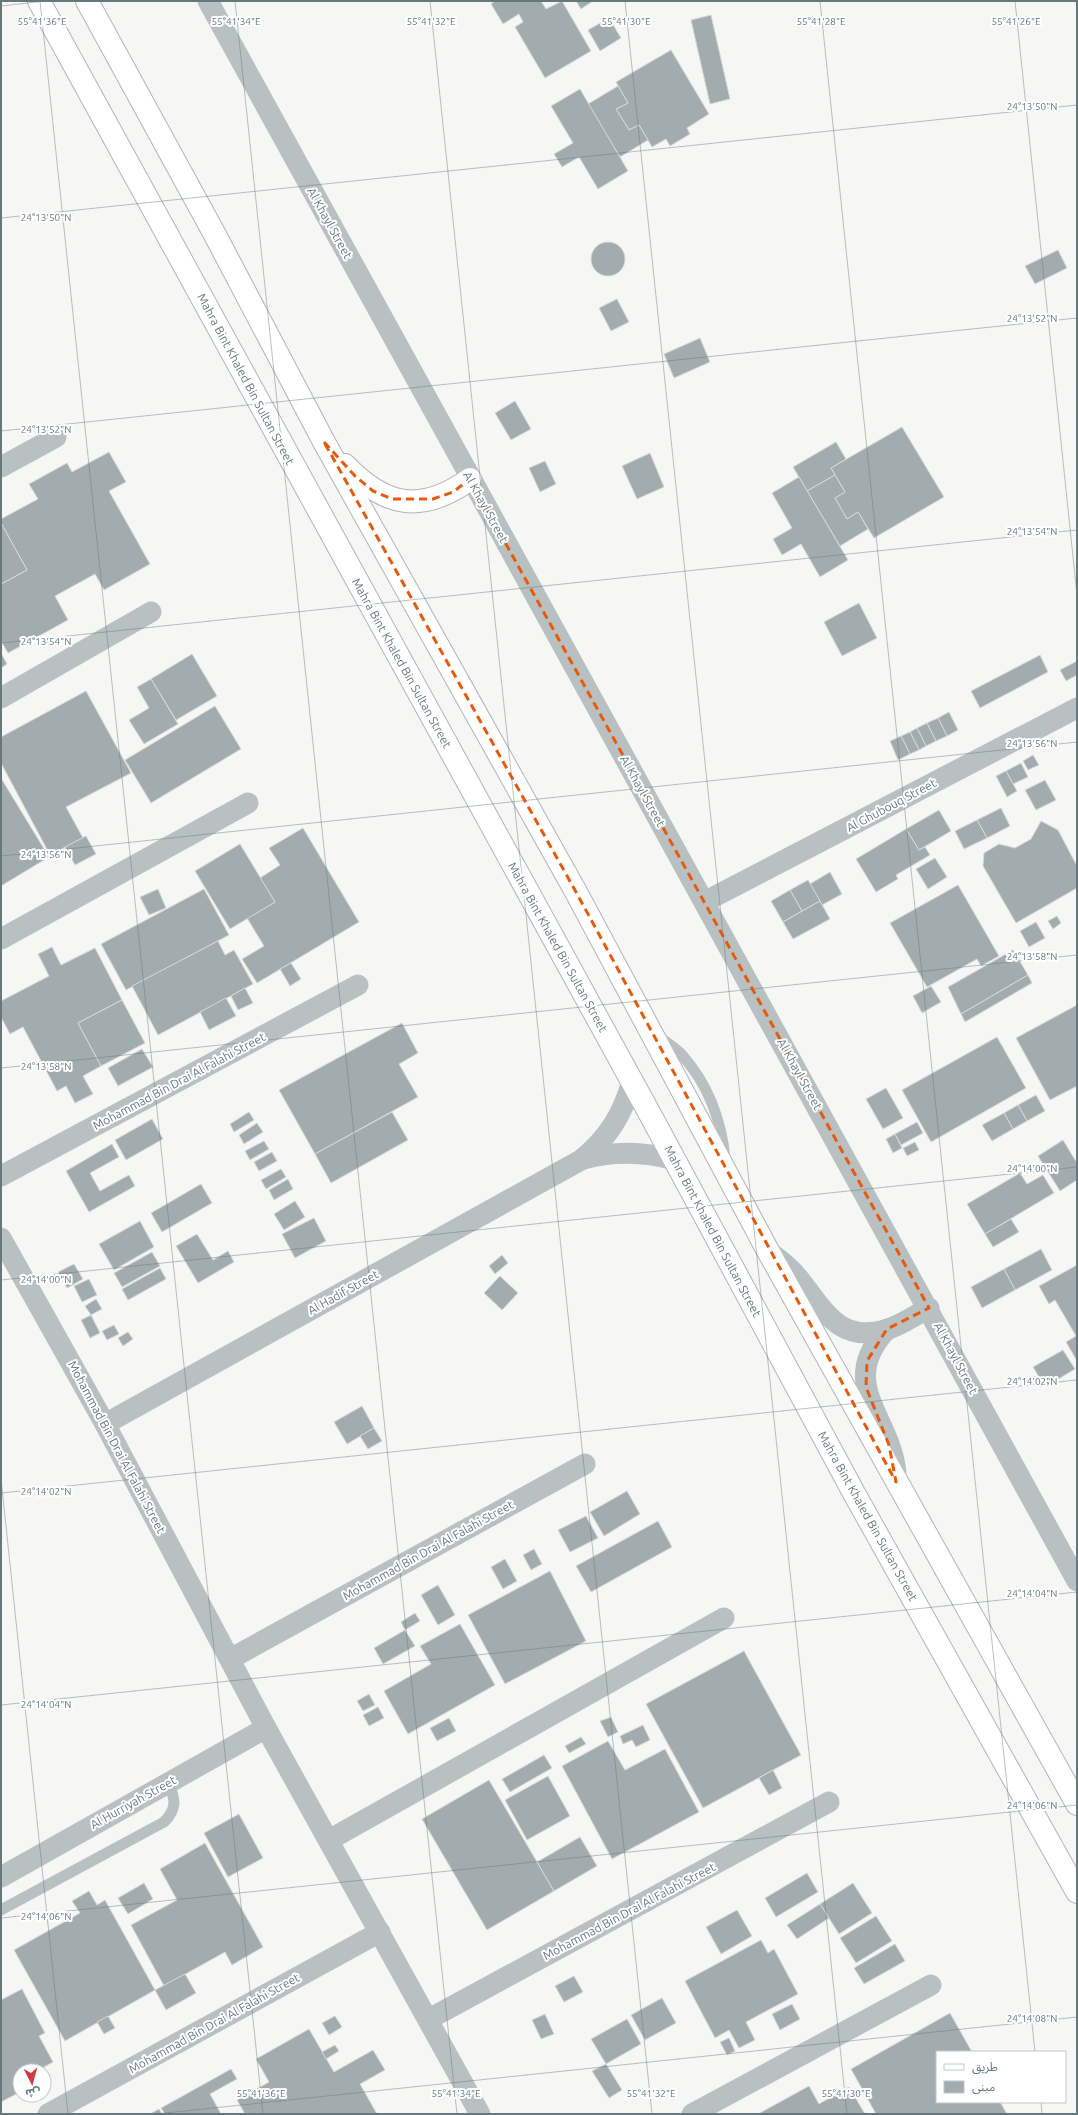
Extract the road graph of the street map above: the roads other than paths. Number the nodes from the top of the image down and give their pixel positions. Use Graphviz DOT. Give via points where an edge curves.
graph roads {
  1 [pos="39,1"];
  2 [pos="86,1"];
  3 [pos="208,1"];
  4 [pos="56,437"];
  5 [pos="324,442"];
  6 [pos="1,467"];
  7 [pos="470,479"];
  8 [pos="152,612"];
  9 [pos="1,698"];
  10 [pos="1077,708"];
  11 [pos="248,803"];
  12 [pos="704,902"];
  13 [pos="1,939"];
  14 [pos="358,986"];
  15 [pos="632,1081"];
  16 [pos="581,1160"];
  17 [pos="674,1160"];
  18 [pos="1,1176"];
  19 [pos="1,1238"];
  20 [pos="768,1251"];
  21 [pos="929,1308"];
  22 [pos="887,1330"];
  23 [pos="105,1424"];
  24 [pos="585,1464"];
  25 [pos="896,1482"];
  26 [pos="1077,1581"];
  27 [pos="724,1618"];
  28 [pos="230,1659"];
  29 [pos="266,1728"];
  30 [pos="168,1783"];
  31 [pos="829,1802"];
  32 [pos="1077,1804"];
  33 [pos="328,1840"];
  34 [pos="1,1877"];
  35 [pos="1077,1892"];
  36 [pos="1,1910"];
  37 [pos="380,1932"];
  38 [pos="932,1984"];
  39 [pos="429,2019"];
  40 [pos="479,2113"];
  41 [pos="48,2114"];
  42 [pos="692,2114"];
  1 -- 15 [label="street, Mahra Bint Khaled Bin Sultan Street"];
  2 -- 5 [label="street" via="214,233"];
  3 -- 7 [label="street, Al Khayl Street"];
  4 -- 6 [label="street"];
  5 -- 7 [label="street" via="355,476 373,490 392,499 413,502 434,500 453,492"];
  5 -- 20 [label="street" via="572,885"];
  7 -- 12 [label="street, Al Khayl Street"];
  8 -- 9 [label="street"];
  10 -- 12 [label="street, Al Ghubouq Street"];
  11 -- 13 [label="street"];
  12 -- 21 [label="street, Al Khayl Street"];
  14 -- 18 [label="street, Mohammad Bin Drai Al Falahi Street"];
  15 -- 16 [label="street, Al Hadif Street" via="619,1117 596,1148"];
  15 -- 17 [label="street, Mahra Bint Khaled Bin Sultan Street"];
  16 -- 17 [label="street, Al Hadif Street" via="628,1152 659,1155"];
  16 -- 23 [label="street, Al Hadif Street"];
  17 -- 35 [label="street, Mahra Bint Khaled Bin Sultan Street" via="855,1495"];
  19 -- 23 [label="street, Mohammad Bin Drai Al Falahi Street"];
  20 -- 22 [label="street" via="791,1269 828,1317 838,1325 862,1333"];
  20 -- 25 [label="street"];
  21 -- 22 [label="street"];
  21 -- 26 [label="street, Al Khayl Street"];
  22 -- 25 [label="street" via="871,1350 865,1374 869,1399 893,1457"];
  23 -- 28 [label="street, Mohammad Bin Drai Al Falahi Street"];
  24 -- 28 [label="street, Mohammad Bin Drai Al Falahi Street"];
  25 -- 32 [label="street"];
  27 -- 33 [label="street"];
  28 -- 29 [label="street, Mohammad Bin Drai Al Falahi Street"];
  29 -- 30 [label="street, Al Hurriyah Street"];
  29 -- 33 [label="street, Mohammad Bin Drai Al Falahi Street"];
  30 -- 34 [label="street, Al Hurriyah Street"];
  30 -- 36 [label="lane" via="175,1802 170,1816 164,1822"];
  31 -- 39 [label="street, Mohammad Bin Drai Al Falahi Street"];
  33 -- 37 [label="street, Mohammad Bin Drai Al Falahi Street"];
  37 -- 39 [label="street, Mohammad Bin Drai Al Falahi Street"];
  37 -- 41 [label="street, Mohammad Bin Drai Al Falahi Street"];
  38 -- 42 [label="street"];
  39 -- 40 [label="street, Mohammad Bin Drai Al Falahi Street"];
}
